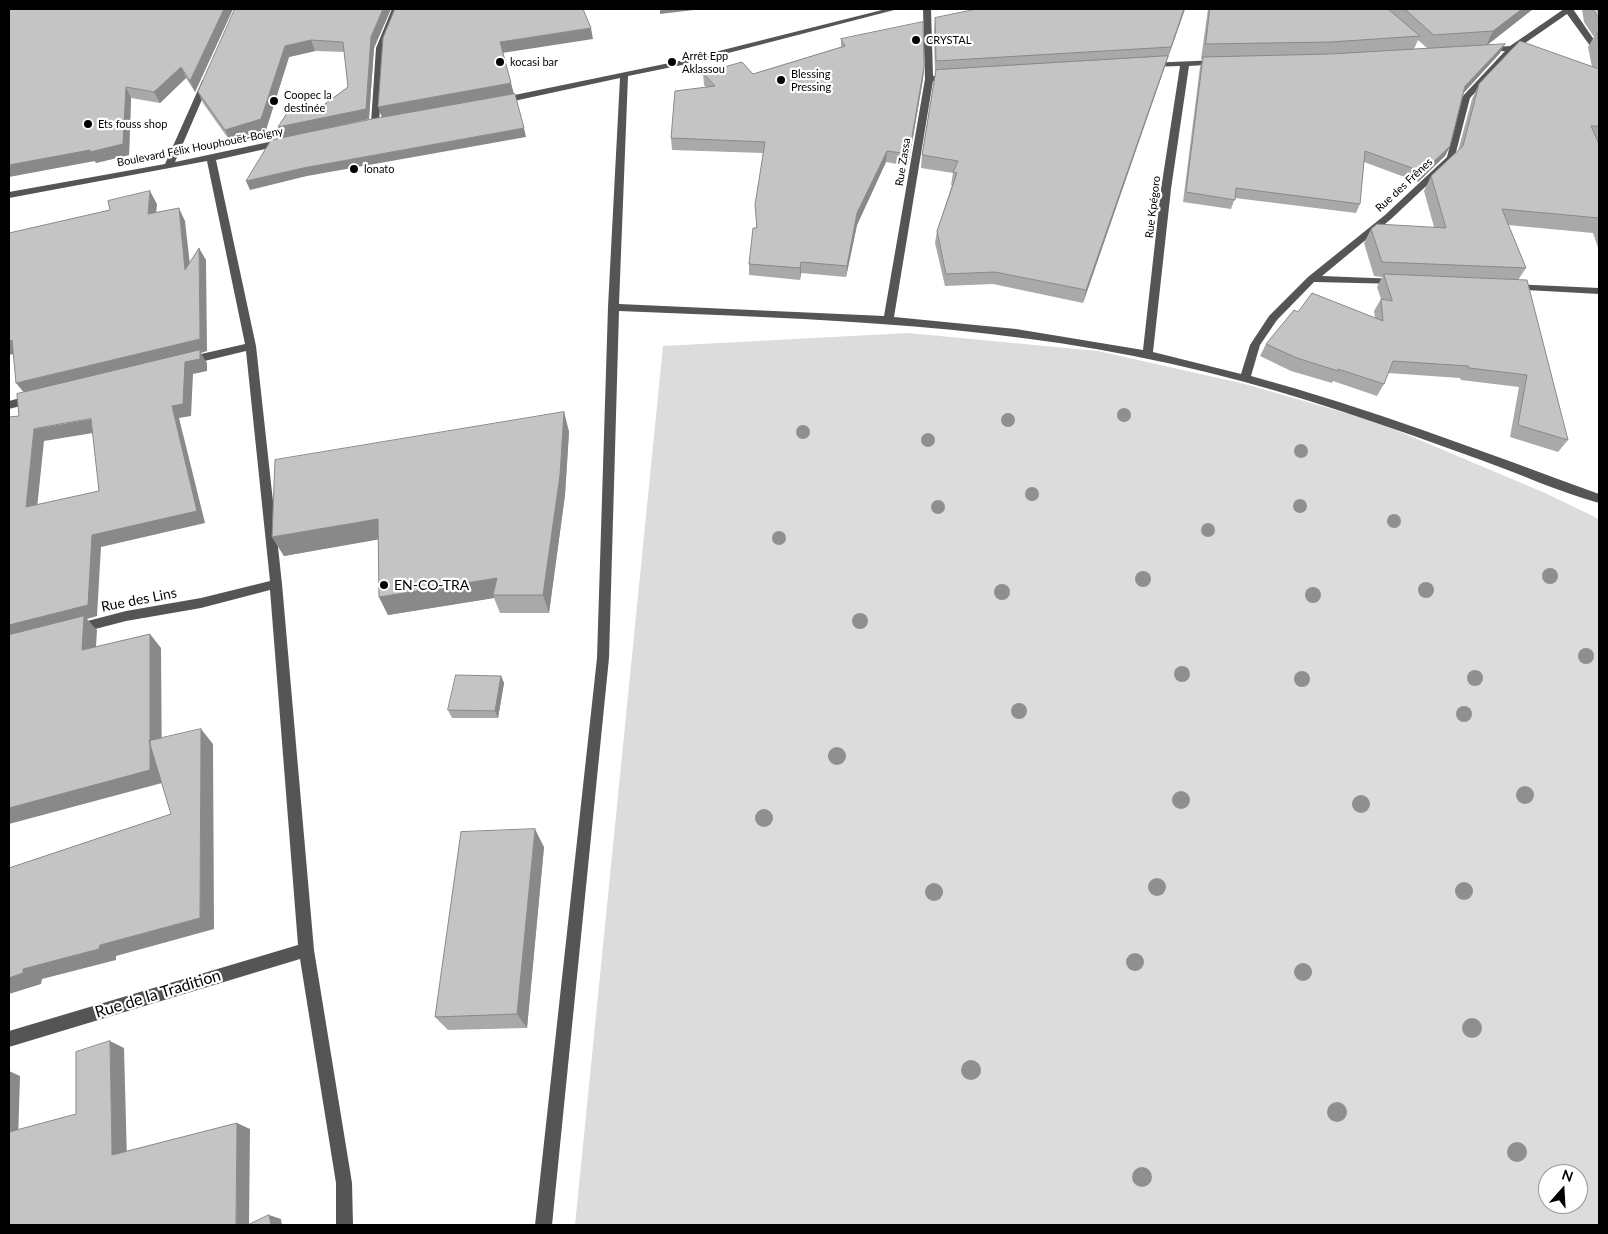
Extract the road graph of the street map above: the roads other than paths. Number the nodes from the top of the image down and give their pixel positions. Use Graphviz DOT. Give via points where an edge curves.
graph roads {
  1 [pos="396,9"];
  2 [pos="894,9"];
  3 [pos="927,9"];
  4 [pos="1569,10"];
  5 [pos="1512,48"];
  6 [pos="1474,51"];
  7 [pos="1599,52"];
  8 [pos="1223,62"];
  9 [pos="1185,63"];
  10 [pos="1136,66"];
  11 [pos="211,70"];
  12 [pos="624,74"];
  13 [pos="958,77"];
  14 [pos="929,79"];
  15 [pos="495,102"];
  16 [pos="365,125"];
  17 [pos="288,141"];
  18 [pos="211,158"];
  19 [pos="169,165"];
  20 [pos="9,195"];
  21 [pos="1312,279"];
  22 [pos="1411,283"];
  23 [pos="1500,287"];
  24 [pos="1599,291"];
  25 [pos="613,307"];
  26 [pos="889,319"];
  27 [pos="251,346"];
  28 [pos="1148,354"];
  29 [pos="173,365"];
  30 [pos="1245,377"];
  31 [pos="48,395"];
  32 [pos="9,405"];
  33 [pos="1599,499"];
  34 [pos="276,584"];
  35 [pos="63,632"];
  36 [pos="306,950"];
  37 [pos="9,1039"];
  38 [pos="345,1225"];
  39 [pos="543,1225"];
  1 -- 16 [label="street" via="380,48 379,122"];
  2 -- 12 [label="street"];
  3 -- 14 [label="street, Rue Zassa"];
  4 -- 5 [label="street, Rue des Frênes"];
  4 -- 7 [label="street"];
  5 -- 6 [label="street"];
  5 -- 21 [label="street, Rue des Frênes" via="1466,97 1451,158 1388,217"];
  8 -- 9 [label="street"];
  9 -- 10 [label="street"];
  9 -- 28 [label="street, Rue Kpégoro" via="1166,189"];
  11 -- 19 [label="street"];
  12 -- 15 [label="street"];
  12 -- 25 [label="street"];
  13 -- 14 [label="street"];
  14 -- 26 [label="street, Rue Zassa"];
  17 -- 18 [label="street, Boulevard Félix Houphouët-Boigny"];
  18 -- 19 [label="street, Boulevard Félix Houphouët-Boigny"];
  18 -- 27 [label="street"];
  19 -- 20 [label="street, Boulevard Félix Houphouët-Boigny"];
  21 -- 22 [label="street"];
  21 -- 30 [label="street, Rue des Frênes" via="1273,318 1255,345"];
  23 -- 24 [label="street"];
  25 -- 26 [label="street"];
  25 -- 39 [label="street" via="603,658"];
  26 -- 28 [label="street" via="1016,332"];
  27 -- 29 [label="street"];
  27 -- 34 [label="street"];
  28 -- 30 [label="street"];
  30 -- 33 [label="street" via="1378,418"];
  31 -- 32 [label="street"];
  34 -- 35 [label="street, Rue des Lins"];
  34 -- 36 [label="street"];
  36 -- 37 [label="street, Rue de la Tradition"];
  36 -- 38 [label="street" via="344,1183"];
}
